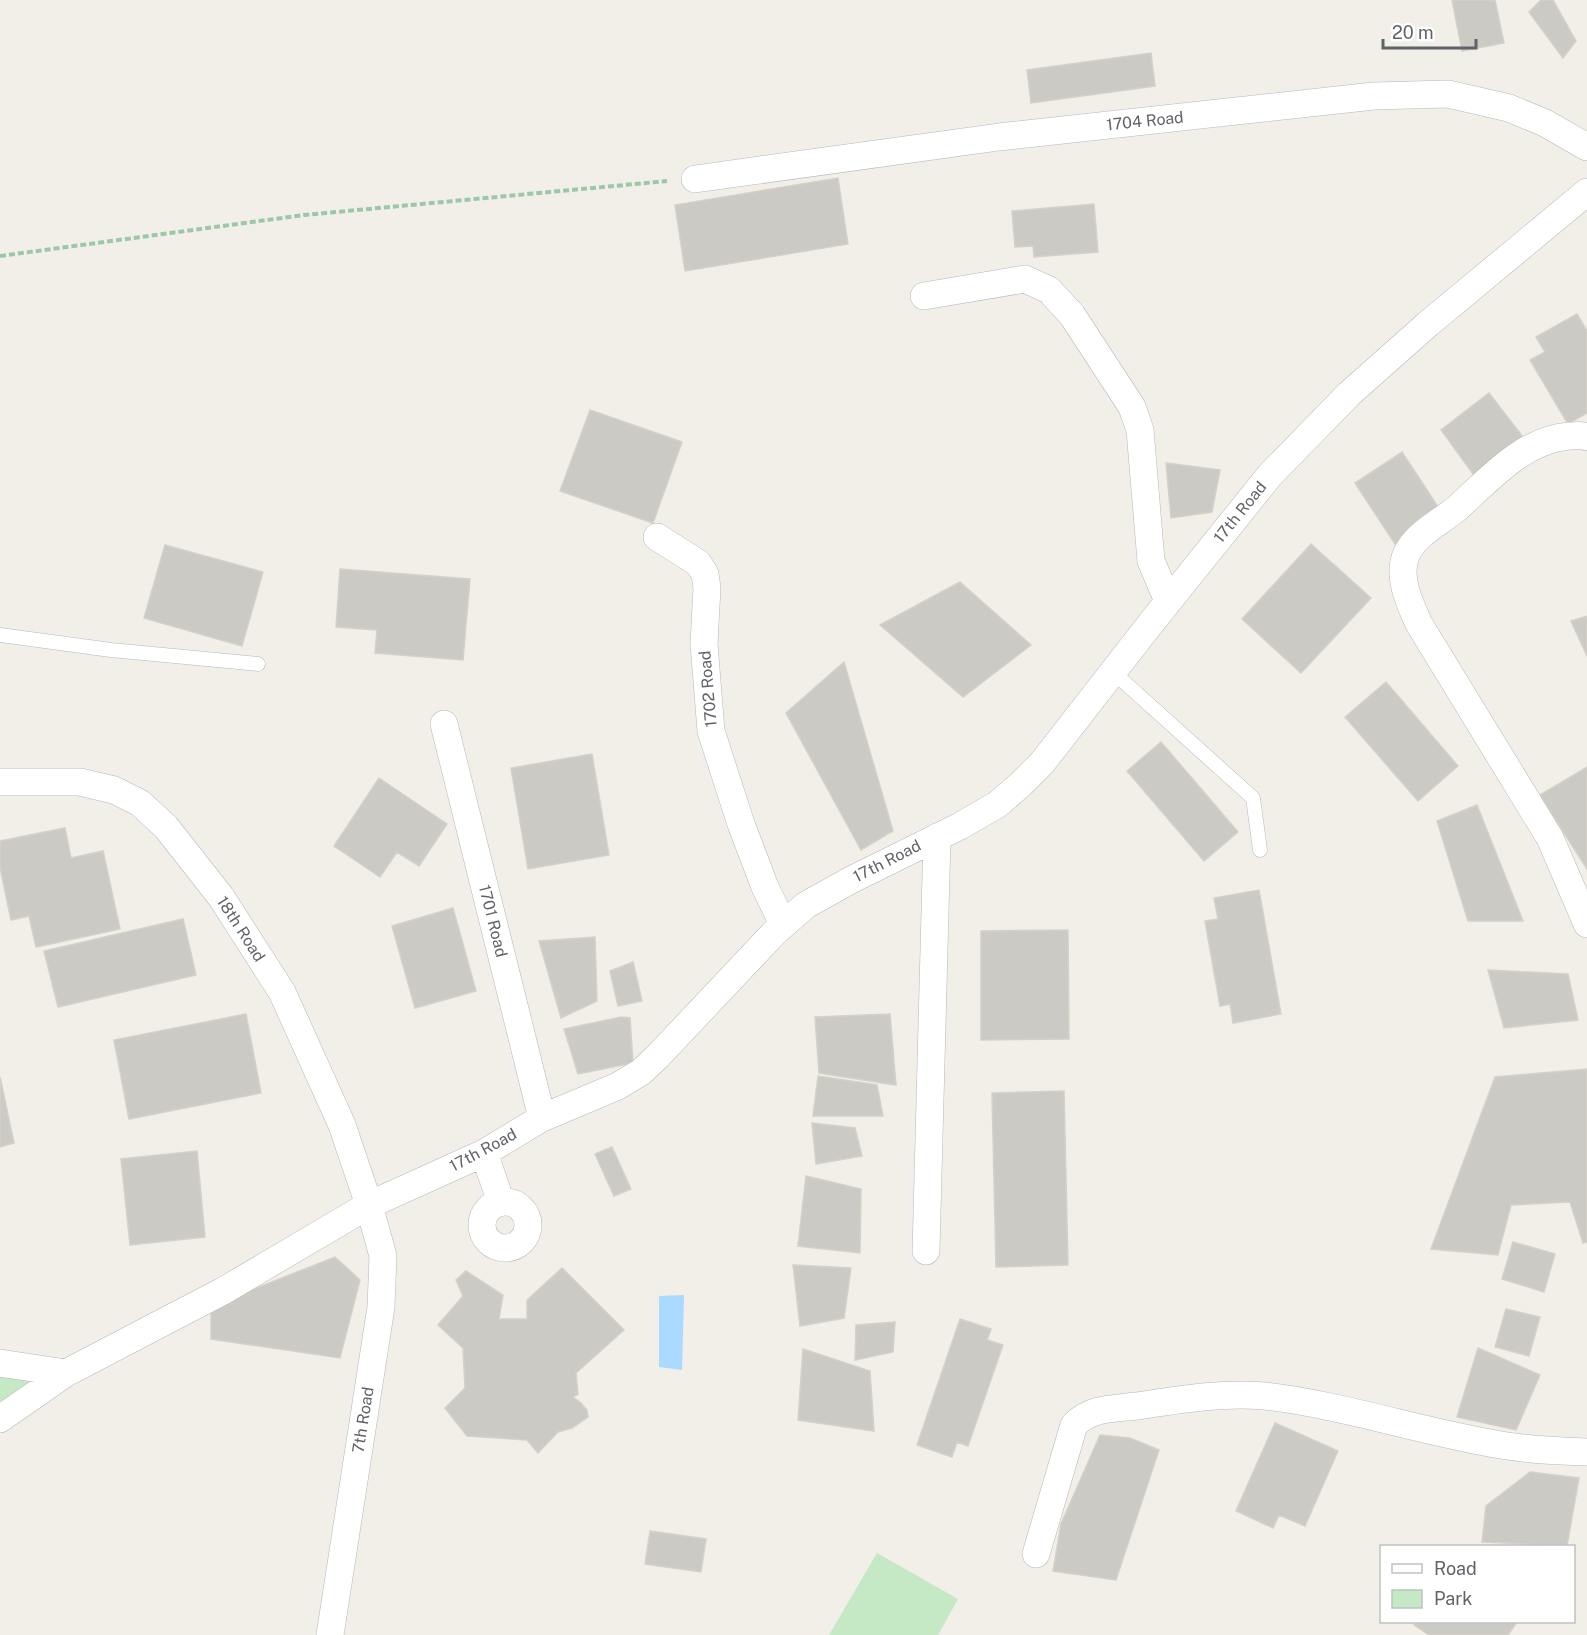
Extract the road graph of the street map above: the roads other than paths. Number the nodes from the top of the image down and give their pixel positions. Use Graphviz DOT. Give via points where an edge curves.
graph roads {
  1 [pos="1587,147"];
  2 [pos="695,179"];
  3 [pos="1587,192"];
  4 [pos="924,296"];
  5 [pos="1587,437"];
  6 [pos="657,537"];
  7 [pos="1168,600"];
  8 [pos="0,635"];
  9 [pos="258,664"];
  10 [pos="1113,672"];
  11 [pos="444,724"];
  12 [pos="0,783"];
  13 [pos="937,837"];
  14 [pos="1260,850"];
  15 [pos="783,924"];
  16 [pos="1587,924"];
  17 [pos="542,1118"];
  18 [pos="483,1153"];
  19 [pos="501,1202"];
  20 [pos="369,1205"];
  21 [pos="926,1251"];
  22 [pos="0,1364"];
  23 [pos="66,1373"];
  24 [pos="0,1419"];
  25 [pos="1587,1452"];
  26 [pos="1036,1554"];
  27 [pos="330,1635"];
  1 -- 2 [label="street, 1704 Road" via="1509,108 1448,94 1374,96 999,137"];
  3 -- 7 [label="street, 17th Road" via="1349,394 1270,475"];
  4 -- 7 [label="street" via="1025,279 1048,290 1072,315 1132,407 1140,430 1151,561"];
  5 -- 16 [label="street" via="1562,437 1528,449 1415,541 1403,565 1407,594 1419,624 1550,838"];
  6 -- 15 [label="street, 1702 Road" via="698,563 705,574 704,644 711,731 741,824"];
  7 -- 10 [label="street, 17th Road"];
  8 -- 9 [label="lane"];
  10 -- 13 [label="street, 17th Road" via="1021,784 998,804"];
  10 -- 14 [label="lane" via="1253,798"];
  11 -- 17 [label="street, 1701 Road"];
  12 -- 20 [label="street, 18th Road" via="80,782 114,790 140,803 166,827 221,897 282,992 342,1125"];
  13 -- 15 [label="street, 17th Road" via="826,893"];
  13 -- 21 [label="street"];
  15 -- 17 [label="street, 17th Road" via="641,1072 618,1086"];
  17 -- 18 [label="street, 17th Road"];
  18 -- 19 [label="street"];
  18 -- 20 [label="street, 17th Road"];
  20 -- 23 [label="street, 17th Road" via="223,1291"];
  20 -- 27 [label="street, 7th Road" via="383,1256 381,1307"];
  22 -- 23 [label="street"];
  23 -- 24 [label="street, 17th Road"];
  25 -- 26 [label="street" via="1503,1446 1335,1408 1262,1396 1179,1400 1096,1411 1074,1425"];
}
